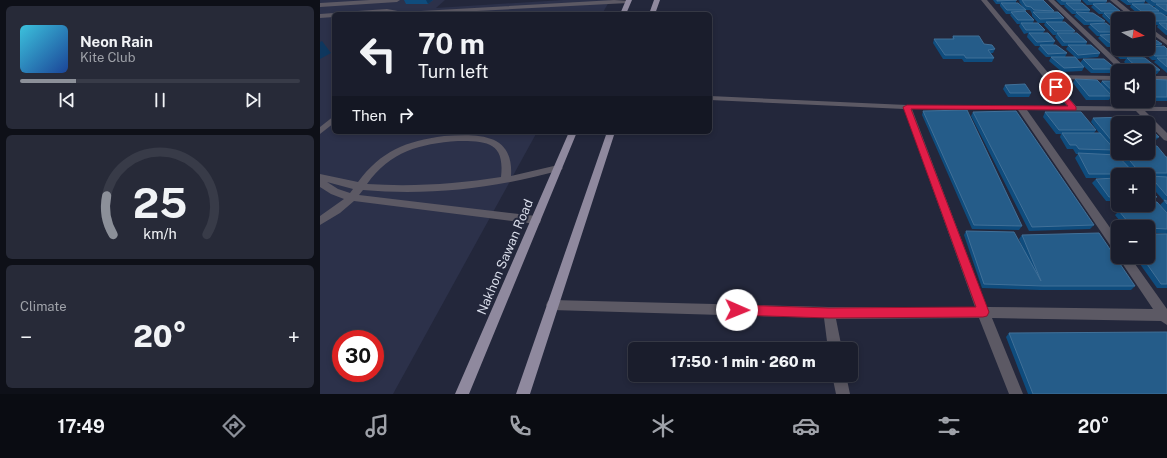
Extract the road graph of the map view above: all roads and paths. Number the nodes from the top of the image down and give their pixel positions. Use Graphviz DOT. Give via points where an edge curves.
graph roads {
  1 [pos="397,0"];
  2 [pos="657,0"];
  3 [pos="984,0"];
  4 [pos="1051,0"];
  5 [pos="1113,0"];
  6 [pos="629,1"];
  7 [pos="320,5"];
  8 [pos="387,11"];
  9 [pos="372,12"];
  10 [pos="396,12"];
  11 [pos="425,12"];
  12 [pos="624,12"];
  13 [pos="653,12"];
  14 [pos="1128,12"];
  15 [pos="332,15"];
  16 [pos="320,16"];
  17 [pos="1155,34"];
  18 [pos="1167,43"];
  19 [pos="1118,64"];
  20 [pos="1047,77"];
  21 [pos="1111,78"];
  22 [pos="1155,78"];
  23 [pos="1167,78"];
  24 [pos="712,98"];
  25 [pos="907,107"];
  26 [pos="1021,108"];
  27 [pos="1073,108"];
  28 [pos="1138,109"];
  29 [pos="1167,109"];
  30 [pos="332,121"];
  31 [pos="320,131"];
  32 [pos="572,134"];
  33 [pos="610,134"];
  34 [pos="1167,138"];
  35 [pos="558,168"];
  36 [pos="320,177"];
  37 [pos="506,180"];
  38 [pos="320,182"];
  39 [pos="360,186"];
  40 [pos="352,197"];
  41 [pos="536,220"];
  42 [pos="320,221"];
  43 [pos="1111,238"];
  44 [pos="1129,264"];
  45 [pos="552,305"];
  46 [pos="983,312"];
  47 [pos="829,313"];
  48 [pos="1166,317"];
  49 [pos="834,342"];
  50 [pos="840,382"];
  51 [pos="462,394"];
  52 [pos="524,394"];
  53 [pos="843,394"];
  54 [pos="1016,394"];
  1 -- 7 [label="street"];
  1 -- 8 [label="street"];
  2 -- 13 [label="main road"];
  3 -- 20 [label="street"];
  4 -- 19 [label="street"];
  5 -- 14 [label="street"];
  6 -- 11 [label="street"];
  6 -- 12 [label="main road"];
  8 -- 9 [label="street"];
  8 -- 10 [label="street"];
  15 -- 16 [label="street"];
  17 -- 18 [label="street"];
  20 -- 21 [label="street"];
  20 -- 27 [label="street"];
  22 -- 23 [label="street"];
  24 -- 25 [label="street"];
  25 -- 26 [label="street"];
  25 -- 46 [label="street"];
  26 -- 27 [label="street"];
  26 -- 43 [label="street"];
  27 -- 28 [label="street"];
  28 -- 29 [label="street"];
  28 -- 34 [label="street"];
  30 -- 31 [label="street"];
  32 -- 35 [label="main road, Nakhon Sawan Road"];
  33 -- 45 [label="main road"];
  35 -- 37 [label="street"];
  35 -- 41 [label="main road, Nakhon Sawan Road"];
  36 -- 39 [label="street"];
  37 -- 39 [label="street" via="425,188"];
  37 -- 39 [label="street" via="506,154 499,145 487,140 460,139 413,145 381,162"];
  38 -- 40 [label="street" via="326,188"];
  39 -- 40 [label="street"];
  40 -- 41 [label="street"];
  40 -- 42 [label="street"];
  41 -- 51 [label="main road, Nakhon Sawan Road"];
  44 -- 48 [label="street"];
  45 -- 47 [label="street"];
  45 -- 52 [label="main road"];
  46 -- 47 [label="street"];
  46 -- 48 [label="street"];
  46 -- 54 [label="street"];
  47 -- 49 [label="street"];
  50 -- 53 [label="street"];
}
